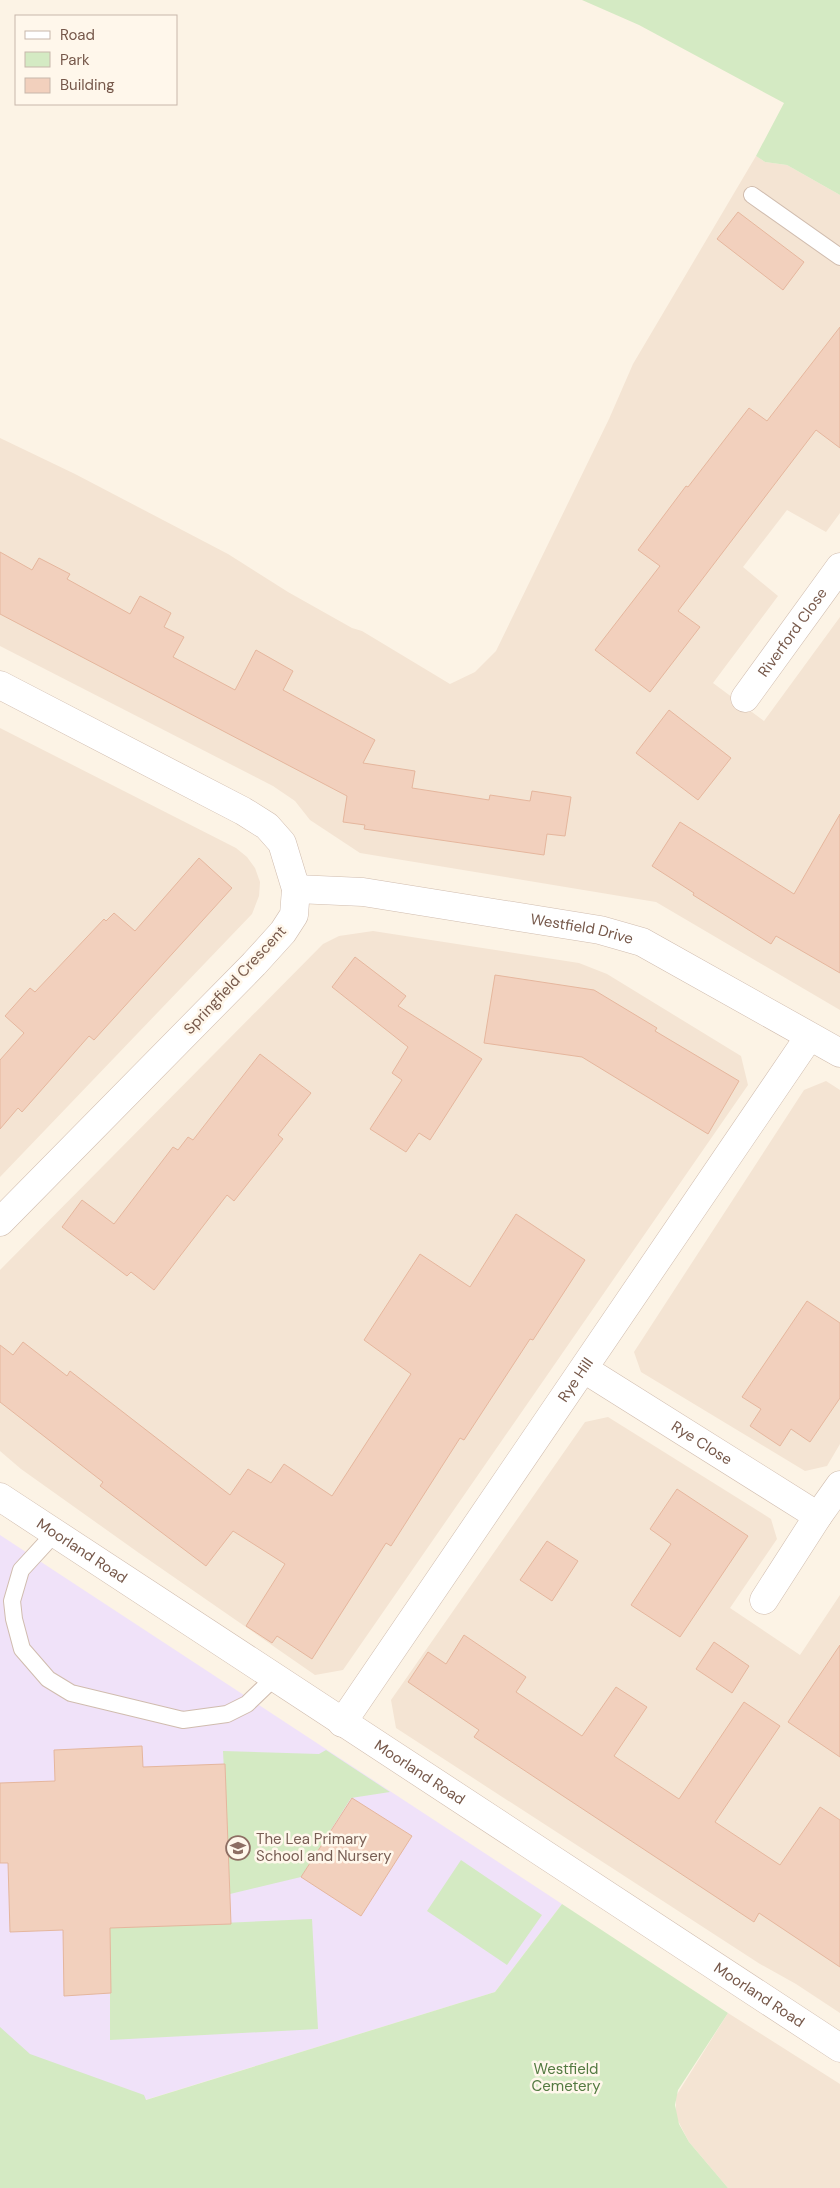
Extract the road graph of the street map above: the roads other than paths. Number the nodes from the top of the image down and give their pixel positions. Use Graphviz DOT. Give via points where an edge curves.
graph roads {
  1 [pos="752,195"];
  2 [pos="840,257"];
  3 [pos="840,567"];
  4 [pos="0,685"];
  5 [pos="745,698"];
  6 [pos="296,889"];
  7 [pos="809,1037"];
  8 [pos="840,1053"];
  9 [pos="0,1222"];
  10 [pos="584,1369"];
  11 [pos="840,1485"];
  12 [pos="0,1498"];
  13 [pos="818,1516"];
  14 [pos="55,1533"];
  15 [pos="764,1600"];
  16 [pos="275,1677"];
  17 [pos="342,1723"];
  18 [pos="840,2048"];
  1 -- 2 [label="lane"];
  3 -- 5 [label="street, Riverford Close"];
  4 -- 6 [label="street, Springfield Crescent" via="267,826 282,843"];
  6 -- 7 [label="street, Westfield Drive" via="363,892 600,930 642,942"];
  6 -- 9 [label="street, Springfield Crescent" via="294,914 283,932"];
  7 -- 8 [label="street, Westfield Drive"];
  7 -- 10 [label="street, Rye Hill"];
  10 -- 13 [label="street, Rye Close"];
  10 -- 17 [label="street, Rye Hill"];
  11 -- 13 [label="street"];
  12 -- 14 [label="street, Moorland Road"];
  13 -- 15 [label="street"];
  14 -- 16 [label="street, Moorland Road"];
  14 -- 16 [label="lane" via="21,1570 12,1601 22,1649 48,1679 71,1693 183,1720 227,1714 247,1704"];
  16 -- 17 [label="street, Moorland Road"];
  17 -- 18 [label="street, Moorland Road"];
}
